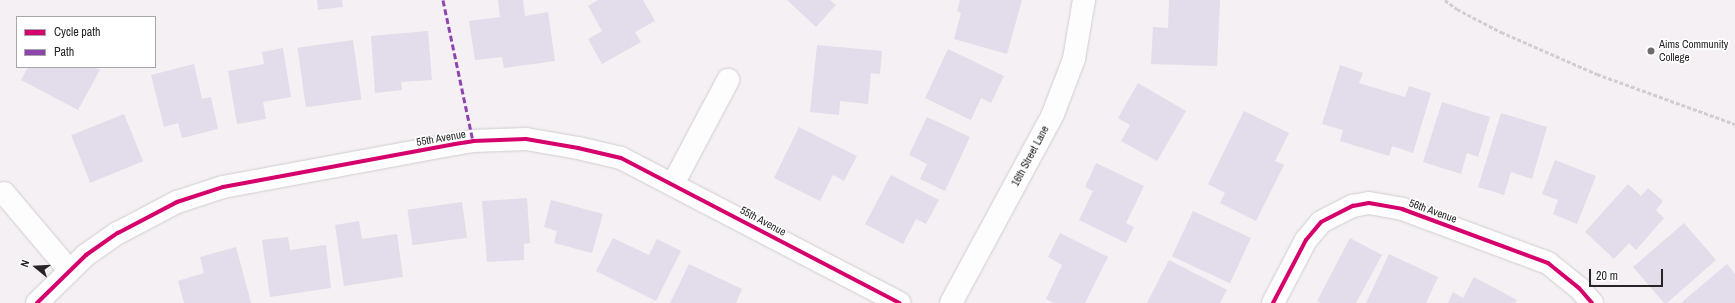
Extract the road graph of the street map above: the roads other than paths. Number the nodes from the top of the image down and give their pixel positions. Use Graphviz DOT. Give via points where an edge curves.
graph roads {
  1 [pos="1084,0"];
  2 [pos="728,80"];
  3 [pos="673,184"];
  4 [pos="4,193"];
  5 [pos="69,270"];
  6 [pos="37,303"];
  7 [pos="900,303"];
  8 [pos="951,303"];
  9 [pos="1273,303"];
  10 [pos="1592,303"];
  1 -- 8 [label="street, 16th Street Lane" via="1074,59 1053,114"];
  2 -- 3 [label="street"];
  3 -- 5 [label="street, 55th Avenue" via="621,158 578,148 526,140 473,141 224,187 177,202 118,233"];
  3 -- 7 [label="street, 55th Avenue"];
  4 -- 5 [label="street"];
  5 -- 6 [label="street, 55th Avenue"];
  9 -- 10 [label="street, 56th Avenue" via="1306,240 1321,222 1353,206 1369,203 1402,209 1548,263 1579,288"];
}
